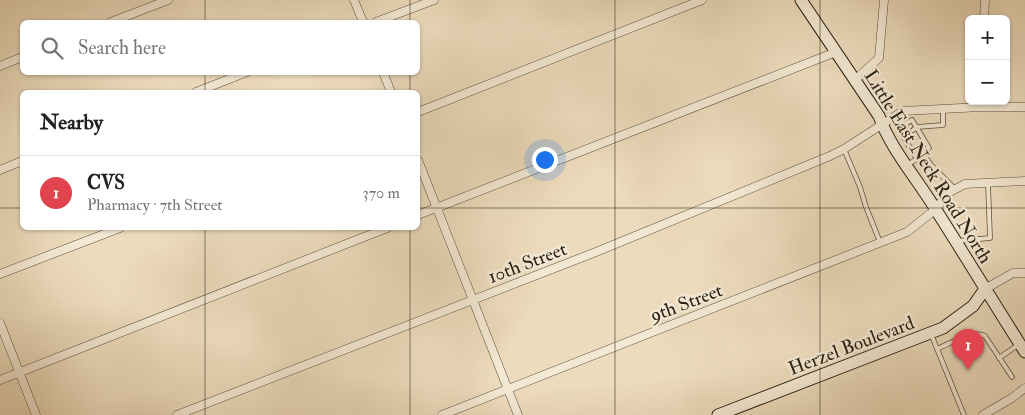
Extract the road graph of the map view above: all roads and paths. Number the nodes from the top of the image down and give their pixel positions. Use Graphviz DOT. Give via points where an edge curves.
graph roads {
  1 [pos="168,0"];
  2 [pos="354,0"];
  3 [pos="434,0"];
  4 [pos="702,0"];
  5 [pos="801,0"];
  6 [pos="884,0"];
  7 [pos="985,0"];
  8 [pos="984,15"];
  9 [pos="116,20"];
  10 [pos="362,20"];
  11 [pos="381,20"];
  12 [pos="836,52"];
  13 [pos="20,58"];
  14 [pos="0,66"];
  15 [pos="239,75"];
  16 [pos="384,75"];
  17 [pos="855,80"];
  18 [pos="201,90"];
  19 [pos="390,90"];
  20 [pos="974,105"];
  21 [pos="996,105"];
  22 [pos="1025,107"];
  23 [pos="942,109"];
  24 [pos="420,111"];
  25 [pos="903,112"];
  26 [pos="908,122"];
  27 [pos="882,125"];
  28 [pos="915,129"];
  29 [pos="844,149"];
  30 [pos="923,153"];
  31 [pos="20,162"];
  32 [pos="912,162"];
  33 [pos="420,165"];
  34 [pos="0,170"];
  35 [pos="1025,182"];
  36 [pos="988,183"];
  37 [pos="955,189"];
  38 [pos="437,208"];
  39 [pos="936,209"];
  40 [pos="420,214"];
  41 [pos="115,230"];
  42 [pos="382,230"];
  43 [pos="956,241"];
  44 [pos="880,242"];
  45 [pos="1025,273"];
  46 [pos="0,274"];
  47 [pos="984,289"];
  48 [pos="473,300"];
  49 [pos="0,323"];
  50 [pos="930,333"];
  51 [pos="1022,348"];
  52 [pos="937,349"];
  53 [pos="999,358"];
  54 [pos="19,372"];
  55 [pos="1012,377"];
  56 [pos="0,380"];
  57 [pos="508,388"];
  58 [pos="1025,388"];
  59 [pos="36,415"];
  60 [pos="177,415"];
  61 [pos="442,415"];
  62 [pos="518,415"];
  63 [pos="718,415"];
  64 [pos="964,415"];
  65 [pos="983,415"];
  1 -- 9 [label="street"];
  2 -- 10 [label="street"];
  3 -- 11 [label="street"];
  4 -- 24 [label="street"];
  5 -- 12 [label="main road, Little East Neck Road North"];
  6 -- 17 [label="street" via="879,58"];
  7 -- 8 [label="street"];
  12 -- 17 [label="main road, Little East Neck Road North"];
  12 -- 38 [label="street"];
  13 -- 14 [label="street"];
  15 -- 18 [label="street"];
  16 -- 19 [label="street"];
  17 -- 27 [label="main road, Little East Neck Road North"];
  20 -- 23 [label="street"];
  21 -- 22 [label="street"];
  23 -- 25 [label="street"];
  23 -- 28 [label="lane" via="943,125"];
  25 -- 26 [label="lane"];
  25 -- 27 [label="street, 10th Street"];
  26 -- 28 [label="lane" via="912,120"];
  26 -- 32 [label="lane" via="898,128 909,146"];
  27 -- 29 [label="street, 10th Street"];
  27 -- 32 [label="main road, Little East Neck Road North" via="886,134"];
  28 -- 30 [label="lane" via="929,148"];
  29 -- 44 [label="lane"];
  29 -- 48 [label="street, 10th Street"];
  30 -- 32 [label="lane"];
  30 -- 37 [label="lane"];
  31 -- 34 [label="street"];
  32 -- 39 [label="main road, Little East Neck Road North"];
  33 -- 38 [label="street"];
  35 -- 36 [label="street"];
  36 -- 37 [label="street" via="965,184"];
  36 -- 43 [label="lane" via="990,238"];
  37 -- 39 [label="street, 9th Street"];
  38 -- 40 [label="street"];
  38 -- 48 [label="street"];
  39 -- 43 [label="main road, Little East Neck Road North"];
  39 -- 44 [label="street, 9th Street" via="907,232"];
  41 -- 46 [label="street"];
  42 -- 54 [label="street"];
  43 -- 47 [label="main road, Little East Neck Road North"];
  44 -- 57 [label="street, 9th Street"];
  45 -- 47 [label="street" via="1013,273"];
  47 -- 50 [label="main road, Herzel Boulevard" via="972,306 943,328"];
  47 -- 51 [label="main road, Little East Neck Road North"];
  48 -- 57 [label="street"];
  48 -- 60 [label="street, 10th Street"];
  49 -- 54 [label="street"];
  50 -- 52 [label="lane"];
  50 -- 63 [label="main road, Herzel Boulevard"];
  51 -- 53 [label="lane"];
  52 -- 53 [label="lane" via="972,334 980,334 985,336"];
  52 -- 64 [label="lane"];
  53 -- 55 [label="lane"];
  54 -- 56 [label="street"];
  54 -- 59 [label="street"];
  57 -- 61 [label="street, 9th Street"];
  57 -- 62 [label="street"];
  58 -- 65 [label="street"];
}
